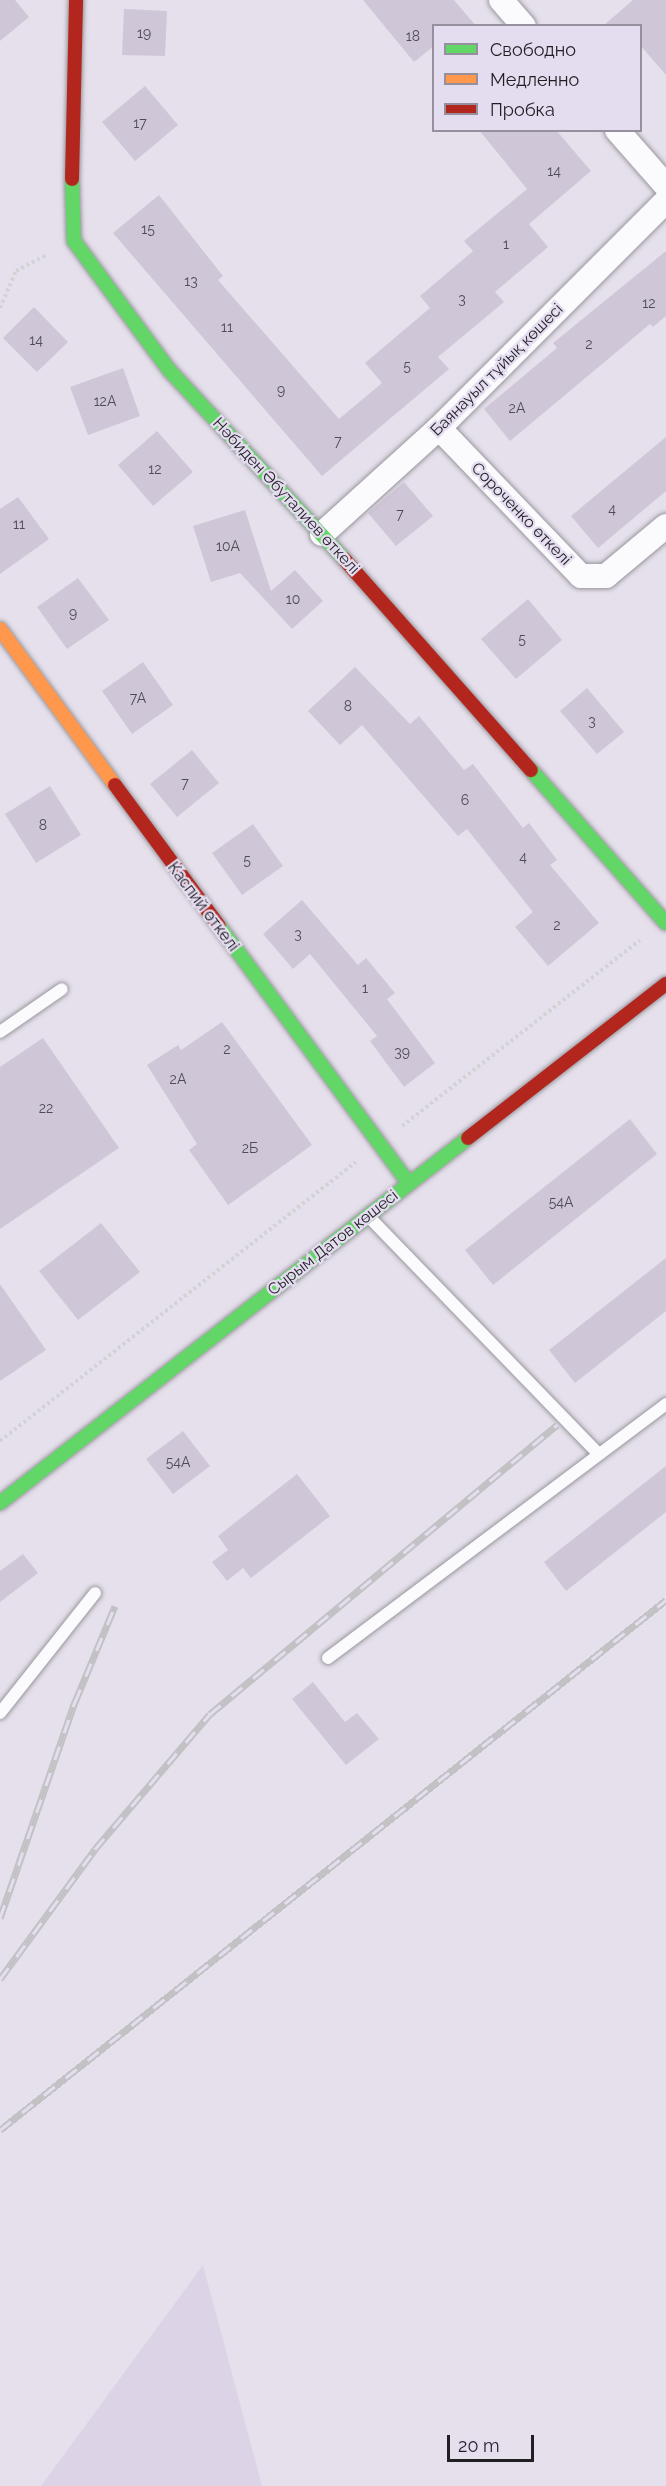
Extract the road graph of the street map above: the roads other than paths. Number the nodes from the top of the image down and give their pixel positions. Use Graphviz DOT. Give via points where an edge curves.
graph roads {
  1 [pos="76,0"];
  2 [pos="501,0"];
  3 [pos="522,24"];
  4 [pos="619,132"];
  5 [pos="666,186"];
  6 [pos="666,201"];
  7 [pos="439,428"];
  8 [pos="666,526"];
  9 [pos="322,534"];
  10 [pos="0,629"];
  11 [pos="665,922"];
  12 [pos="666,984"];
  13 [pos="62,989"];
  14 [pos="0,1032"];
  15 [pos="409,1184"];
  16 [pos="368,1216"];
  17 [pos="666,1404"];
  18 [pos="599,1454"];
  19 [pos="0,1503"];
  20 [pos="95,1593"];
  21 [pos="328,1658"];
  22 [pos="0,1713"];
  1 -- 9 [label="street, Нәбиден Әбуталиев өткелі" via="71,141 74,241 170,370"];
  2 -- 3 [label="street"];
  4 -- 5 [label="street"];
  6 -- 7 [label="street, Баянауыл тұйық көшесі"];
  7 -- 8 [label="street, Сороченко өткелі" via="581,576 606,576"];
  7 -- 9 [label="street, Баянауыл тұйық көшесі"];
  9 -- 11 [label="street, Нәбиден Әбуталиев өткелі"];
  10 -- 15 [label="street, Каспий өткелі"];
  12 -- 15 [label="street, Сырым Датов көшесі"];
  13 -- 14 [label="lane"];
  15 -- 16 [label="street, Сырым Датов көшесі"];
  16 -- 18 [label="lane"];
  16 -- 19 [label="street, Сырым Датов көшесі"];
  17 -- 18 [label="lane"];
  18 -- 21 [label="lane"];
  20 -- 22 [label="lane"];
}
